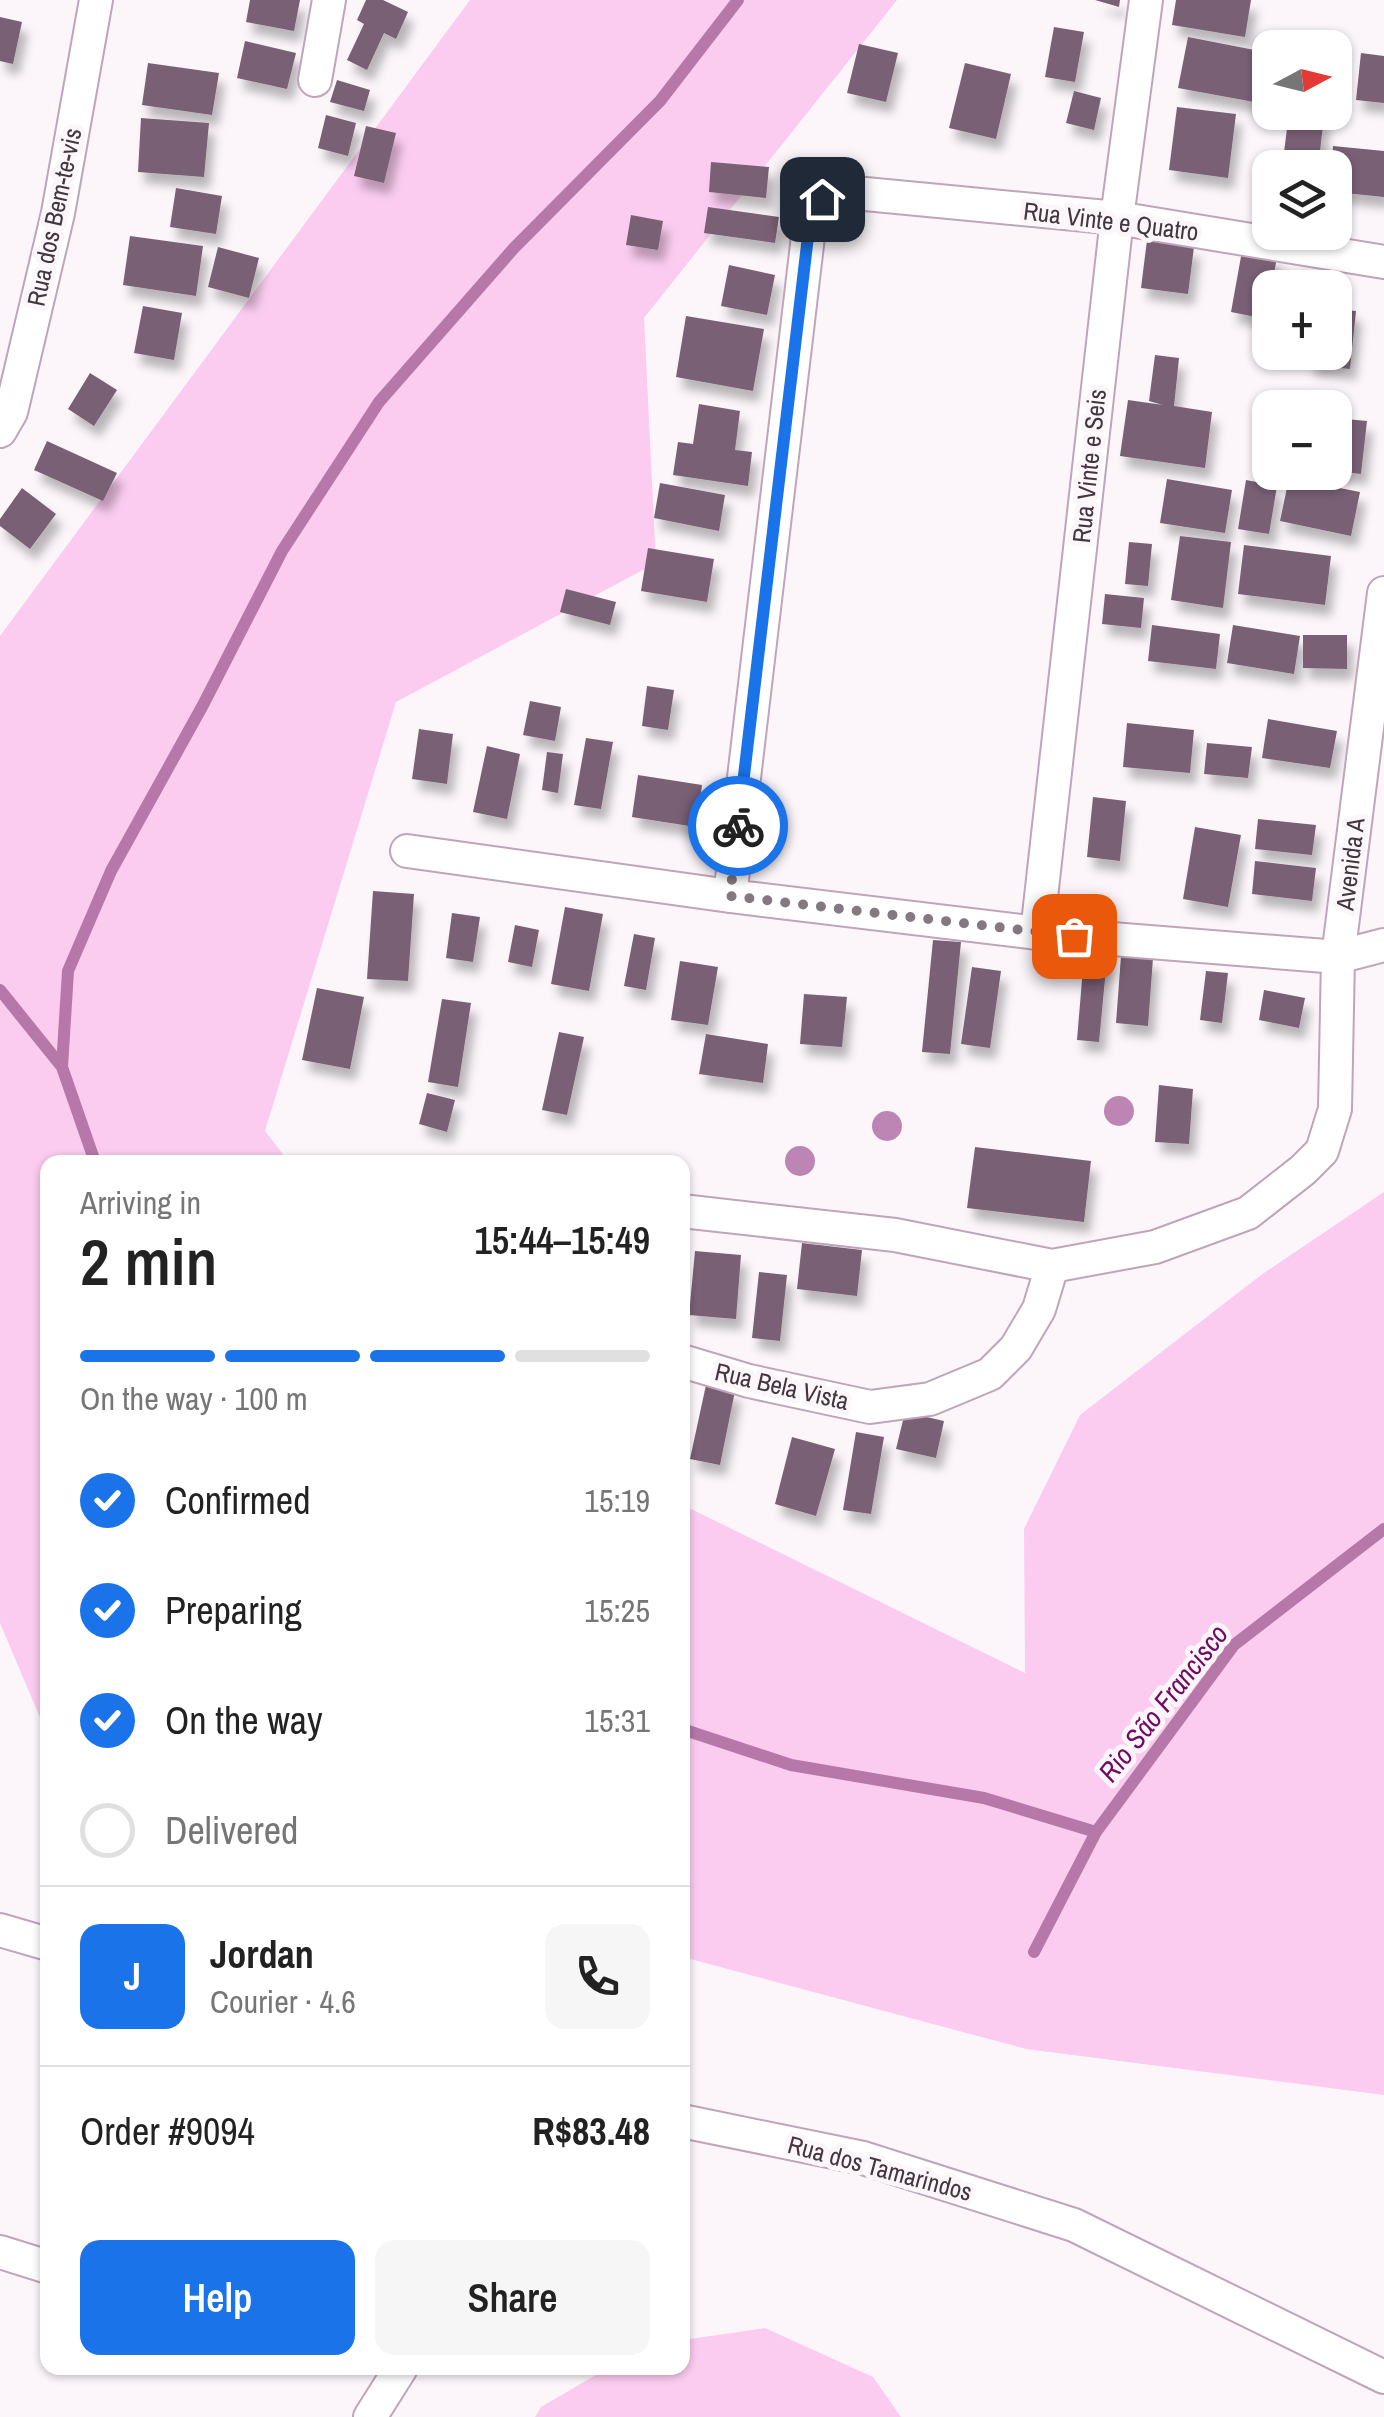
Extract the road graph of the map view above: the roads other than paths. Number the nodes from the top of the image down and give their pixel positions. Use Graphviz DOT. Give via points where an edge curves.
graph roads {
  1 [pos="96,0"];
  2 [pos="330,0"];
  3 [pos="1146,0"];
  4 [pos="315,80"];
  5 [pos="1117,218"];
  6 [pos="1384,262"];
  7 [pos="0,431"];
  8 [pos="1384,594"];
  9 [pos="406,851"];
  10 [pos="730,896"];
  11 [pos="1037,933"];
  12 [pos="1384,945"];
  13 [pos="1338,956"];
  14 [pos="690,1212"];
  15 [pos="1052,1266"];
  16 [pos="690,1363"];
  17 [pos="0,1930"];
  18 [pos="40,1942"];
  19 [pos="690,2123"];
  20 [pos="0,2252"];
  21 [pos="40,2264"];
  22 [pos="389,2375"];
  23 [pos="1384,2377"];
  24 [pos="370,2417"];
  1 -- 7 [label="street, Rua dos Bem-te-vis" via="58,212 11,412"];
  2 -- 4 [label="street"];
  3 -- 5 [label="street, Rua Vinte e Seis"];
  5 -- 6 [label="street, Rua Vinte e Quatro"];
  5 -- 10 [label="street, Rua Vinte e Quatro" via="856,192 822,199 811,213"];
  5 -- 11 [label="street, Rua Vinte e Seis"];
  8 -- 13 [label="street, Avenida A"];
  9 -- 10 [label="street"];
  10 -- 11 [label="street"];
  11 -- 13 [label="street"];
  12 -- 13 [label="street"];
  13 -- 15 [label="street" via="1335,1109 1322,1151 1248,1214 1155,1246"];
  14 -- 15 [label="street" via="895,1235"];
  15 -- 16 [label="street, Rua Bela Vista" via="1040,1309 1016,1348 990,1374 930,1400 870,1407"];
  17 -- 18 [label="street"];
  19 -- 23 [label="street, Rua dos Tamarindos" via="863,2158 1074,2225"];
  20 -- 21 [label="street"];
  22 -- 24 [label="street"];
}
